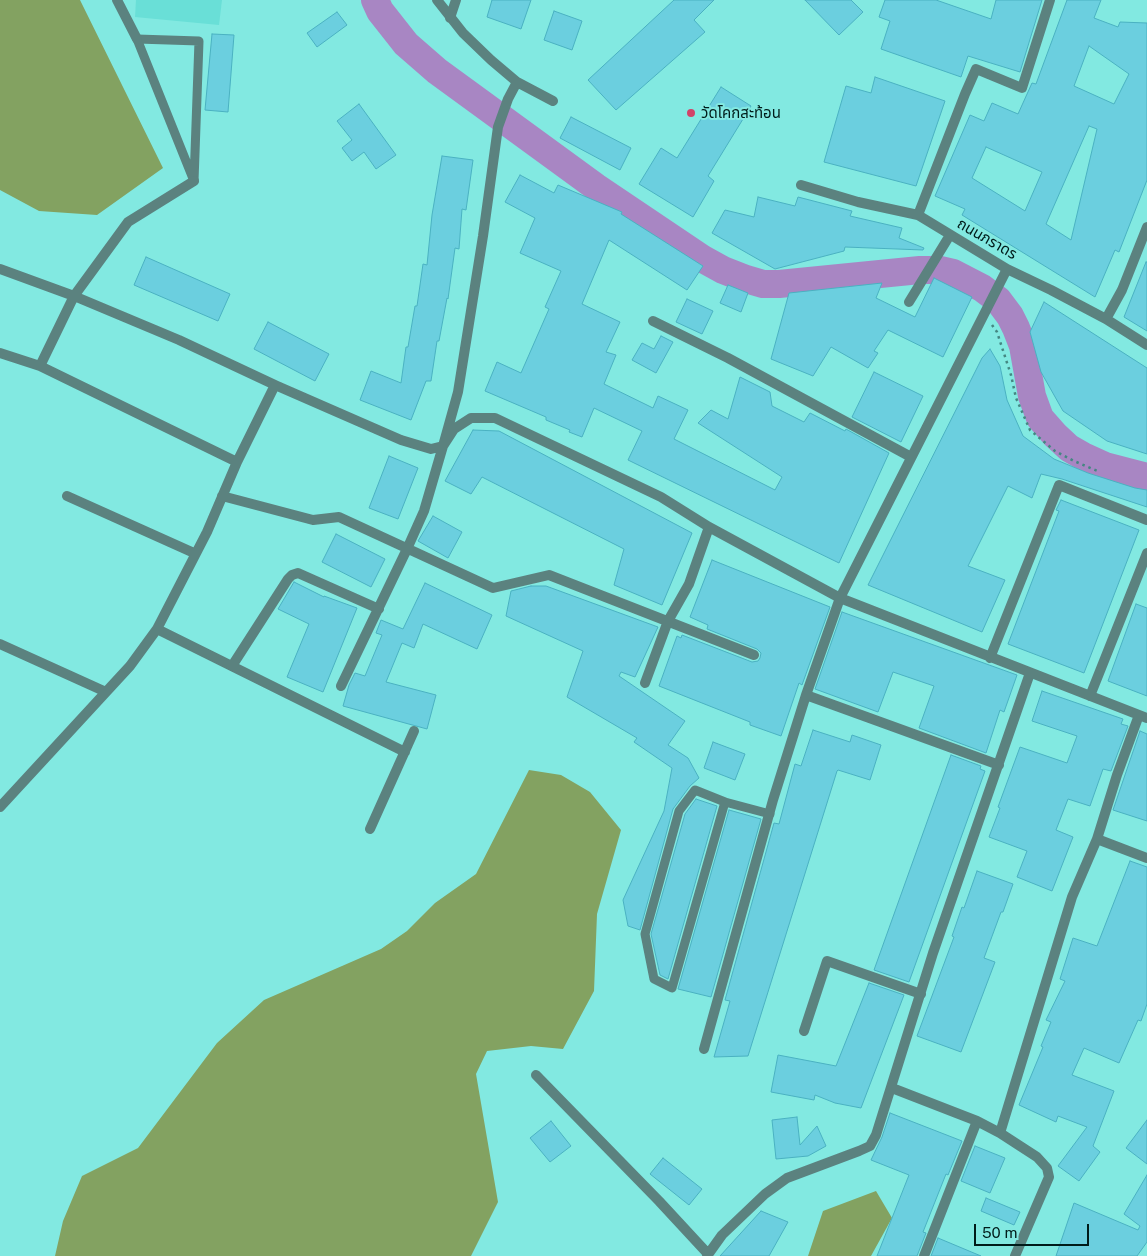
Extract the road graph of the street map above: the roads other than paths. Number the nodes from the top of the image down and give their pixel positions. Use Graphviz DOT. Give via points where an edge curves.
graph roads {
  1 [pos="117,0"];
  2 [pos="437,0"];
  3 [pos="456,0"];
  4 [pos="1050,0"];
  5 [pos="450,18"];
  6 [pos="136,39"];
  7 [pos="517,82"];
  8 [pos="553,101"];
  9 [pos="194,180"];
  10 [pos="801,185"];
  11 [pos="918,215"];
  12 [pos="1147,227"];
  13 [pos="950,235"];
  14 [pos="0,269"];
  15 [pos="1007,269"];
  16 [pos="74,296"];
  17 [pos="909,302"];
  18 [pos="1106,319"];
  19 [pos="654,321"];
  20 [pos="1147,345"];
  21 [pos="0,353"];
  22 [pos="40,366"];
  23 [pos="275,385"];
  24 [pos="443,446"];
  25 [pos="911,457"];
  26 [pos="237,462"];
  27 [pos="67,496"];
  28 [pos="222,496"];
  29 [pos="1147,520"];
  30 [pos="709,528"];
  31 [pos="407,549"];
  32 [pos="194,553"];
  33 [pos="1147,553"];
  34 [pos="840,598"];
  35 [pos="379,609"];
  36 [pos="668,621"];
  37 [pos="156,629"];
  38 [pos="0,644"];
  39 [pos="754,655"];
  40 [pos="990,658"];
  41 [pos="232,666"];
  42 [pos="1030,673"];
  43 [pos="645,683"];
  44 [pos="340,686"];
  45 [pos="106,692"];
  46 [pos="806,695"];
  47 [pos="1090,696"];
  48 [pos="1143,717"];
  49 [pos="414,731"];
  50 [pos="405,752"];
  51 [pos="999,765"];
  52 [pos="0,790"];
  53 [pos="9,797"];
  54 [pos="726,802"];
  55 [pos="0,807"];
  56 [pos="770,814"];
  57 [pos="370,829"];
  58 [pos="1096,839"];
  59 [pos="1147,858"];
  60 [pos="921,994"];
  61 [pos="804,1031"];
  62 [pos="704,1049"];
  63 [pos="536,1074"];
  64 [pos="892,1088"];
  65 [pos="977,1121"];
  66 [pos="1000,1133"];
  67 [pos="707,1255"];
  68 [pos="924,1256"];
  69 [pos="1015,1256"];
  1 -- 6 [label="street"];
  2 -- 5 [label="street"];
  3 -- 5 [label="street"];
  4 -- 11 [label="street" via="1022,88 976,69"];
  5 -- 7 [label="street"];
  6 -- 9 [label="lane"];
  6 -- 9 [label="lane" via="198,41"];
  7 -- 8 [label="street"];
  7 -- 24 [label="street" via="498,128 458,392"];
  9 -- 16 [label="street" via="128,222"];
  10 -- 11 [label="street, ถนนภราดร"];
  11 -- 13 [label="street, ถนนภราดร"];
  12 -- 18 [label="street" via="1122,290"];
  13 -- 15 [label="street, ถนนภราดร"];
  13 -- 17 [label="street"];
  14 -- 16 [label="street"];
  15 -- 18 [label="street, ถนนภราดร"];
  15 -- 25 [label="street"];
  16 -- 22 [label="street"];
  16 -- 23 [label="street"];
  18 -- 20 [label="street, ถนนภราดร"];
  19 -- 25 [label="street"];
  21 -- 22 [label="street"];
  22 -- 26 [label="street"];
  23 -- 24 [label="street" via="401,440 430,449"];
  23 -- 26 [label="street"];
  24 -- 30 [label="street" via="454,429 471,418 495,418 661,497"];
  24 -- 31 [label="street" via="424,511"];
  25 -- 34 [label="street"];
  26 -- 28 [label="street"];
  27 -- 32 [label="street"];
  28 -- 31 [label="street" via="313,520 338,517"];
  28 -- 32 [label="street"];
  29 -- 40 [label="street" via="1059,485"];
  30 -- 34 [label="street"];
  30 -- 36 [label="street" via="689,584"];
  31 -- 35 [label="street"];
  31 -- 36 [label="street" via="493,588 549,575"];
  32 -- 37 [label="street"];
  33 -- 47 [label="street"];
  34 -- 40 [label="street"];
  34 -- 46 [label="street"];
  35 -- 41 [label="street" via="298,573 292,575"];
  35 -- 44 [label="street"];
  36 -- 39 [label="street"];
  36 -- 43 [label="street"];
  37 -- 41 [label="street"];
  37 -- 45 [label="street" via="130,666"];
  38 -- 45 [label="street"];
  40 -- 42 [label="street"];
  41 -- 50 [label="street"];
  42 -- 47 [label="street"];
  42 -- 51 [label="street"];
  45 -- 53 [label="street"];
  46 -- 51 [label="street"];
  46 -- 56 [label="street"];
  47 -- 48 [label="street"];
  48 -- 58 [label="street" via="1117,775"];
  49 -- 50 [label="street"];
  50 -- 57 [label="street"];
  51 -- 60 [label="street"];
  52 -- 53 [label="street"];
  53 -- 55 [label="street"];
  54 -- 54 [label="lane" via="695,790 679,811 644,934 654,979 672,988"];
  54 -- 56 [label="lane"];
  56 -- 62 [label="street"];
  58 -- 59 [label="street"];
  58 -- 66 [label="street" via="1064,921"];
  60 -- 61 [label="street" via="827,960"];
  60 -- 64 [label="street"];
  63 -- 67 [label="street"];
  64 -- 65 [label="street"];
  64 -- 67 [label="street" via="870,1146 787,1178 737,1220"];
  65 -- 66 [label="street"];
  65 -- 68 [label="street"];
  66 -- 69 [label="street" via="1037,1157 1047,1168 1049,1176"];
}
